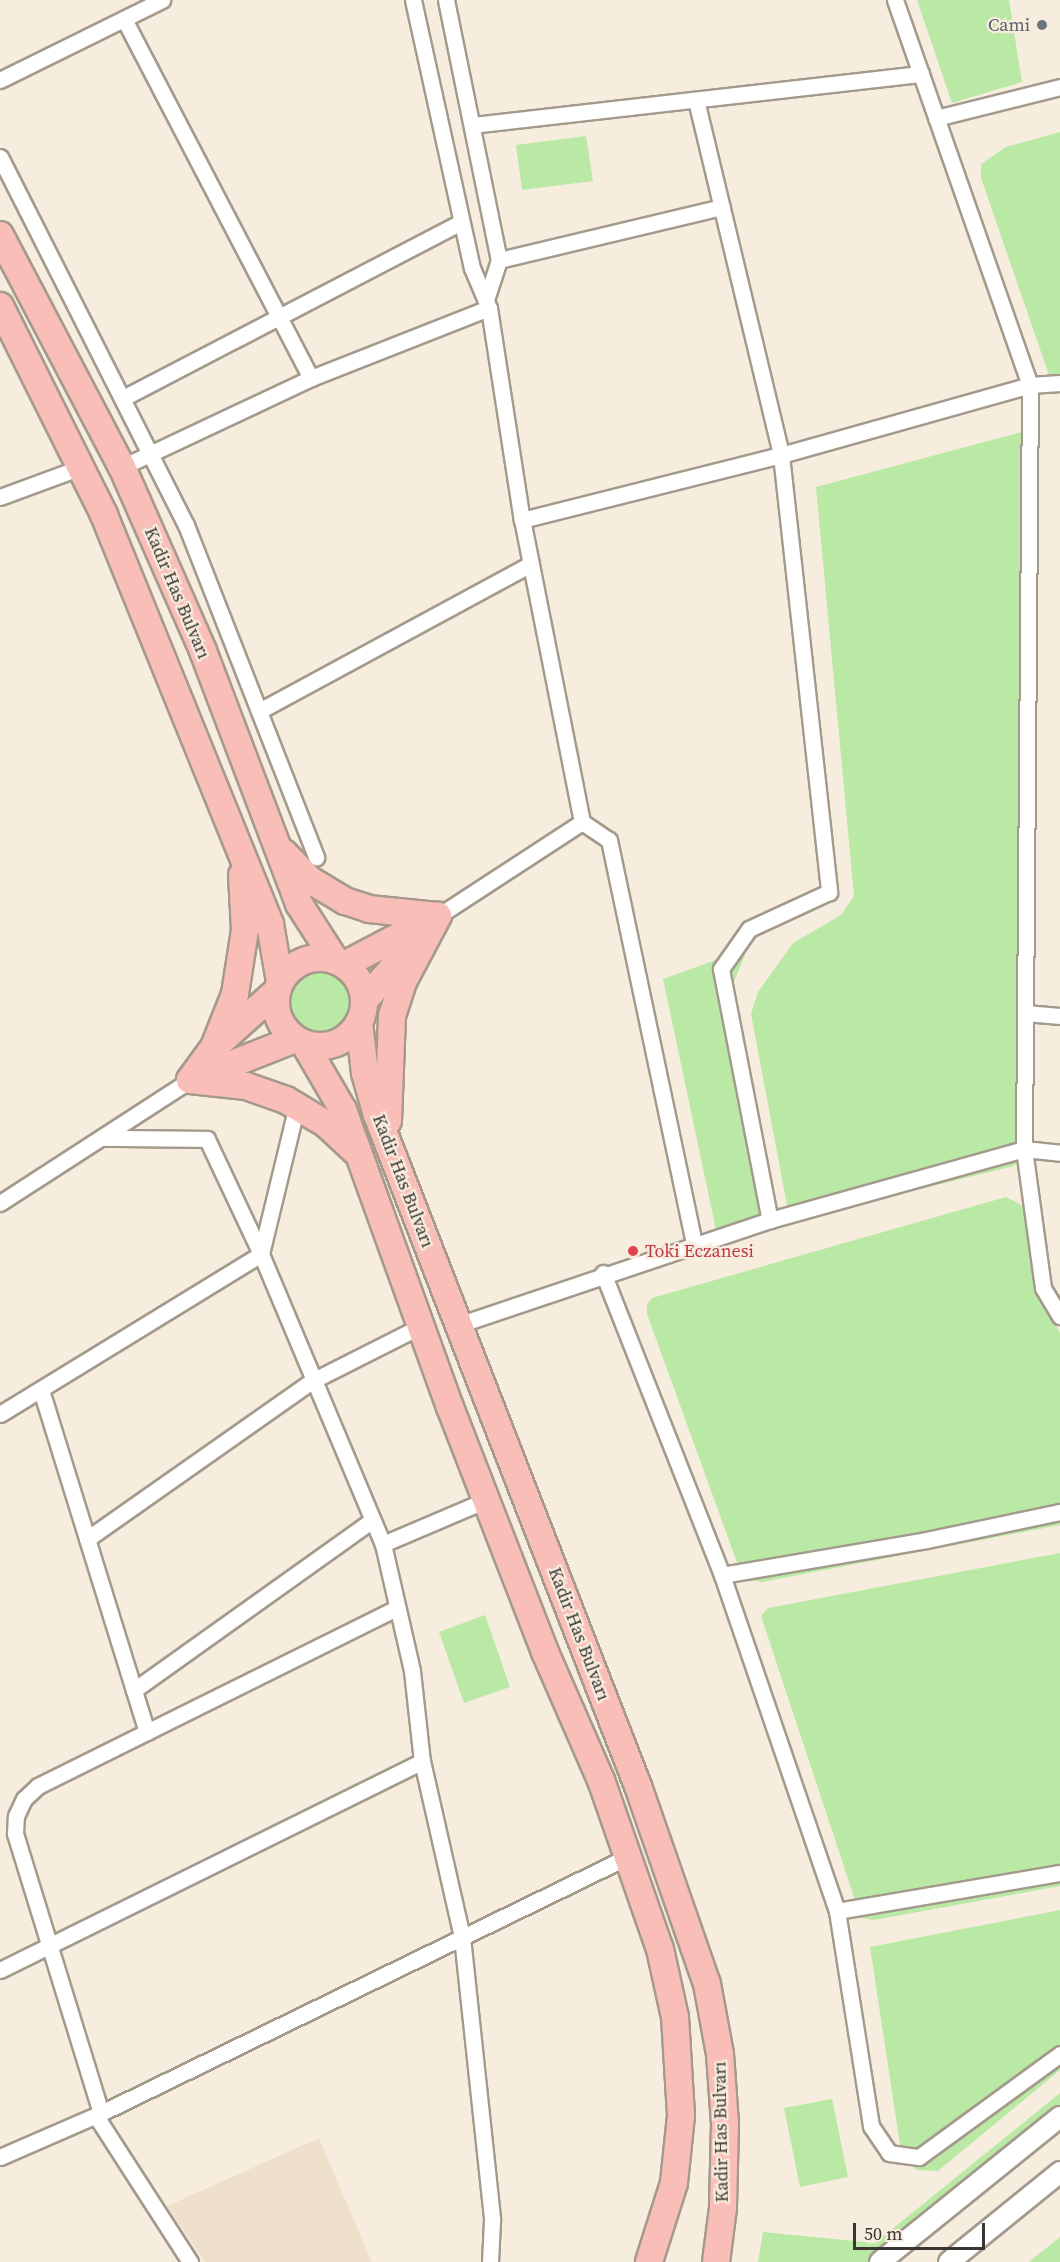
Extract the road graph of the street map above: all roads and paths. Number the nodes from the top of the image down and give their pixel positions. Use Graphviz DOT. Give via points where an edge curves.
graph roads {
  1 [pos="162,0"];
  2 [pos="412,0"];
  3 [pos="446,0"];
  4 [pos="895,0"];
  5 [pos="124,19"];
  6 [pos="921,74"];
  7 [pos="0,80"];
  8 [pos="1060,87"];
  9 [pos="696,99"];
  10 [pos="936,118"];
  11 [pos="472,125"];
  12 [pos="0,157"];
  13 [pos="722,207"];
  14 [pos="461,222"];
  15 [pos="0,235"];
  16 [pos="499,260"];
  17 [pos="488,303"];
  18 [pos="0,306"];
  19 [pos="278,314"];
  20 [pos="311,378"];
  21 [pos="1060,383"];
  22 [pos="1030,385"];
  23 [pos="123,398"];
  24 [pos="151,453"];
  25 [pos="781,455"];
  26 [pos="81,467"];
  27 [pos="122,467"];
  28 [pos="0,497"];
  29 [pos="522,520"];
  30 [pos="531,564"];
  31 [pos="252,693"];
  32 [pos="225,708"];
  33 [pos="259,711"];
  34 [pos="582,822"];
  35 [pos="234,832"];
  36 [pos="274,839"];
  37 [pos="316,857"];
  38 [pos="438,916"];
  39 [pos="339,962"];
  40 [pos="278,987"];
  41 [pos="362,1011"];
  42 [pos="1025,1013"];
  43 [pos="1060,1016"];
  44 [pos="300,1041"];
  45 [pos="214,1047"];
  46 [pos="190,1080"];
  47 [pos="297,1106"];
  48 [pos="104,1138"];
  49 [pos="1024,1149"];
  50 [pos="391,1151"];
  51 [pos="1060,1153"];
  52 [pos="360,1157"];
  53 [pos="0,1203"];
  54 [pos="770,1220"];
  55 [pos="694,1243"];
  56 [pos="261,1254"];
  57 [pos="603,1273"];
  58 [pos="1060,1316"];
  59 [pos="458,1325"];
  60 [pos="421,1326"];
  61 [pos="312,1381"];
  62 [pos="41,1390"];
  63 [pos="0,1414"];
  64 [pos="486,1500"];
  65 [pos="1060,1512"];
  66 [pos="372,1520"];
  67 [pos="87,1539"];
  68 [pos="382,1544"];
  69 [pos="722,1575"];
  70 [pos="398,1608"];
  71 [pos="134,1690"];
  72 [pos="147,1732"];
  73 [pos="422,1761"];
  74 [pos="629,1856"];
  75 [pos="1060,1873"];
  76 [pos="837,1911"];
  77 [pos="462,1937"];
  78 [pos="48,1946"];
  79 [pos="0,1970"];
  80 [pos="1060,2054"];
  81 [pos="99,2115"];
  82 [pos="1060,2117"];
  83 [pos="0,2157"];
  84 [pos="1060,2172"];
  85 [pos="190,2262"];
  86 [pos="490,2262"];
  87 [pos="649,2262"];
  88 [pos="716,2262"];
  89 [pos="879,2262"];
  90 [pos="949,2262"];
  1 -- 5 [label="street"];
  2 -- 14 [label="street"];
  3 -- 11 [label="street"];
  4 -- 6 [label="street"];
  5 -- 7 [label="street"];
  5 -- 19 [label="street"];
  6 -- 9 [label="street"];
  6 -- 10 [label="street"];
  8 -- 10 [label="street"];
  9 -- 11 [label="street"];
  9 -- 13 [label="street"];
  10 -- 22 [label="street"];
  11 -- 16 [label="street"];
  12 -- 23 [label="street"];
  13 -- 16 [label="street"];
  13 -- 25 [label="street"];
  14 -- 17 [label="street" via="472,268"];
  14 -- 19 [label="street"];
  15 -- 27 [label="highway, Kadir Has Bulvarı"];
  16 -- 17 [label="street"];
  17 -- 20 [label="street"];
  17 -- 29 [label="street"];
  18 -- 26 [label="highway, Kadir Has Bulvarı"];
  19 -- 20 [label="street"];
  19 -- 23 [label="street"];
  20 -- 24 [label="street"];
  21 -- 22 [label="street"];
  22 -- 25 [label="street"];
  22 -- 42 [label="street"];
  23 -- 24 [label="street"];
  24 -- 27 [label="street"];
  24 -- 31 [label="street" via="186,525"];
  25 -- 29 [label="street"];
  25 -- 54 [label="street" via="829,892 749,929 721,969"];
  26 -- 28 [label="street"];
  26 -- 35 [label="highway, Kadir Has Bulvarı"];
  27 -- 32 [label="highway, Kadir Has Bulvarı"];
  29 -- 30 [label="street"];
  30 -- 33 [label="street"];
  30 -- 34 [label="street"];
  31 -- 32 [label="street"];
  31 -- 33 [label="street"];
  32 -- 36 [label="highway, Kadir Has Bulvarı"];
  33 -- 37 [label="street"];
  34 -- 38 [label="street"];
  34 -- 55 [label="street" via="609,840"];
  35 -- 40 [label="highway, Kadir Has Bulvarı" via="270,924"];
  35 -- 45 [label="highway" via="243,881 244,952 235,994"];
  36 -- 38 [label="highway" via="310,880 345,901 369,909"];
  36 -- 39 [label="highway, Kadir Has Bulvarı" via="299,904"];
  38 -- 39 [label="highway"];
  38 -- 41 [label="highway"];
  38 -- 50 [label="highway" via="403,982 392,1016 387,1070"];
  39 -- 40 [label="highway" via="303,960"];
  39 -- 41 [label="highway" via="359,980"];
  40 -- 44 [label="highway" via="280,1023"];
  40 -- 45 [label="highway"];
  41 -- 44 [label="highway" via="336,1043"];
  41 -- 50 [label="highway, Kadir Has Bulvarı" via="370,1094"];
  42 -- 43 [label="street"];
  42 -- 49 [label="street"];
  44 -- 46 [label="highway"];
  44 -- 52 [label="highway, Kadir Has Bulvarı" via="339,1101"];
  45 -- 46 [label="highway"];
  46 -- 47 [label="highway" via="246,1086"];
  46 -- 48 [label="street"];
  47 -- 52 [label="highway" via="326,1124"];
  47 -- 56 [label="street"];
  48 -- 53 [label="street"];
  48 -- 56 [label="street" via="207,1139"];
  49 -- 51 [label="street"];
  49 -- 54 [label="street"];
  49 -- 58 [label="street" via="1043,1288"];
  50 -- 59 [label="highway, Kadir Has Bulvarı"];
  52 -- 60 [label="highway, Kadir Has Bulvarı"];
  54 -- 55 [label="street"];
  55 -- 57 [label="street"];
  56 -- 61 [label="street"];
  56 -- 62 [label="street"];
  57 -- 59 [label="street"];
  57 -- 69 [label="street"];
  59 -- 88 [label="highway, Kadir Has Bulvarı" via="638,1786 707,1984 720,2054 725,2124 723,2208"];
  60 -- 61 [label="street"];
  60 -- 64 [label="highway, Kadir Has Bulvarı"];
  61 -- 66 [label="street"];
  61 -- 67 [label="street"];
  62 -- 63 [label="street"];
  62 -- 67 [label="street"];
  64 -- 68 [label="street"];
  64 -- 74 [label="highway, Kadir Has Bulvarı"];
  65 -- 69 [label="street"];
  66 -- 68 [label="street"];
  66 -- 71 [label="street"];
  67 -- 71 [label="street"];
  68 -- 70 [label="street"];
  69 -- 76 [label="street"];
  70 -- 72 [label="street"];
  70 -- 73 [label="street" via="417,1694"];
  71 -- 72 [label="street"];
  72 -- 78 [label="street" via="38,1786 19,1808 15,1833"];
  73 -- 77 [label="street"];
  73 -- 78 [label="street"];
  74 -- 77 [label="street"];
  74 -- 87 [label="highway, Kadir Has Bulvarı" via="669,1985 681,2082 674,2183"];
  75 -- 76 [label="street"];
  76 -- 80 [label="street" via="871,2126 889,2153 919,2157"];
  77 -- 81 [label="street"];
  77 -- 86 [label="street" via="492,2220"];
  78 -- 79 [label="street"];
  78 -- 81 [label="street"];
  81 -- 83 [label="street"];
  81 -- 85 [label="street"];
  82 -- 89 [label="street"];
  84 -- 90 [label="street"];
}
